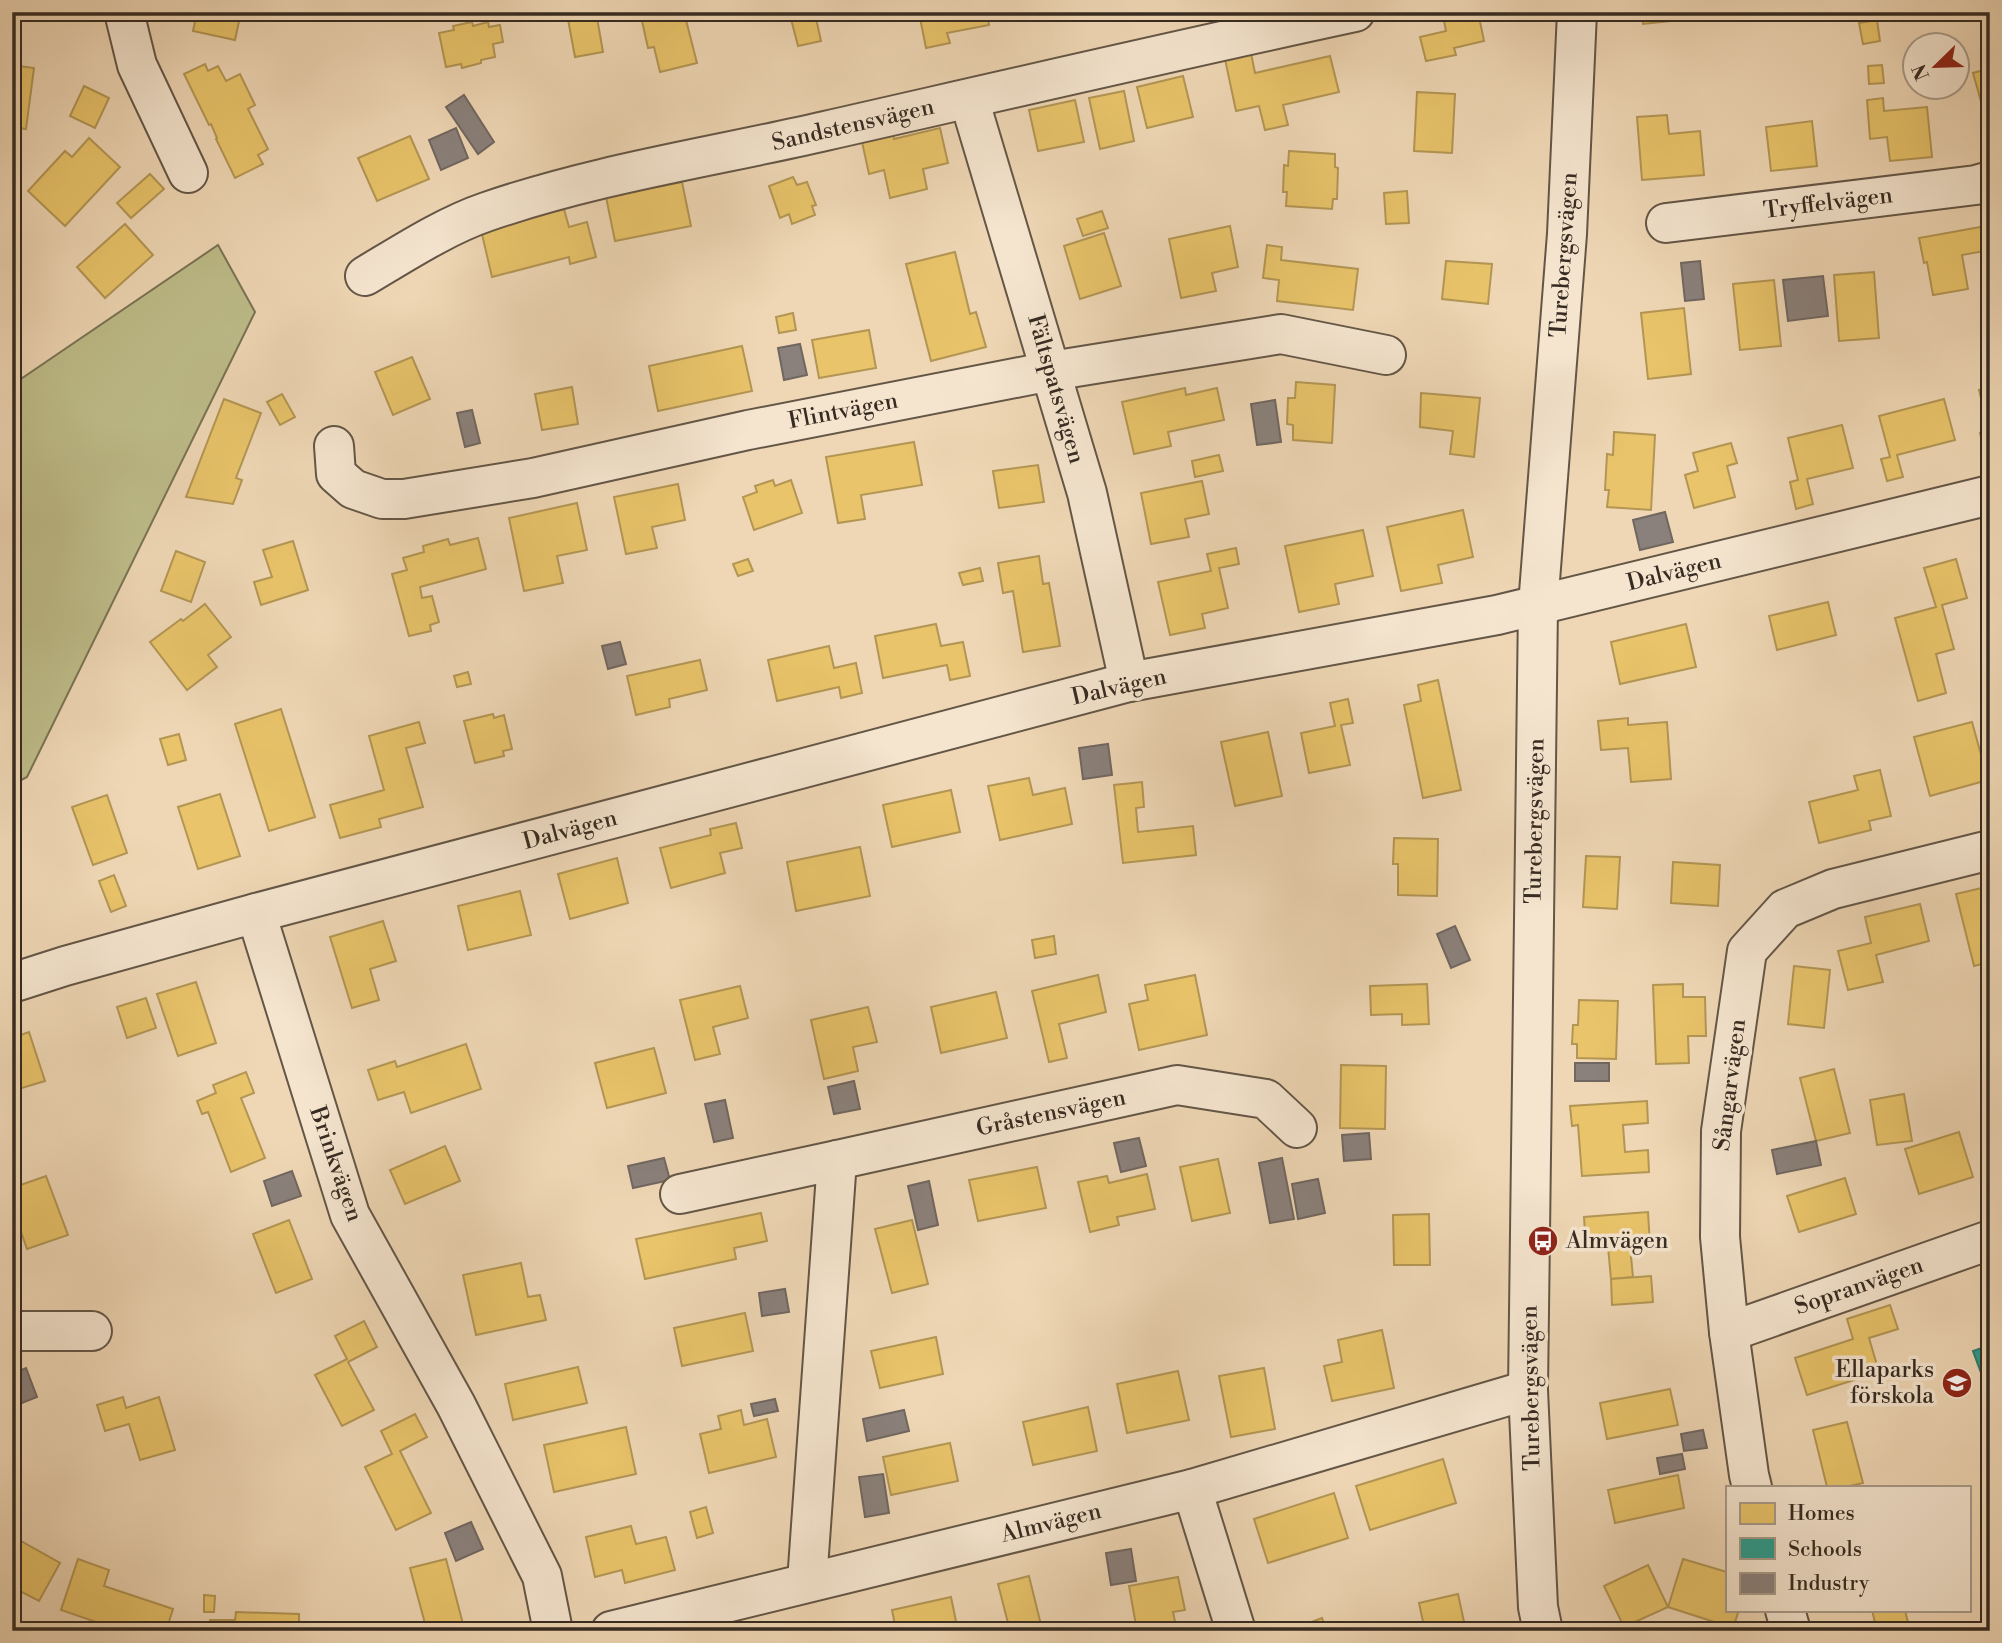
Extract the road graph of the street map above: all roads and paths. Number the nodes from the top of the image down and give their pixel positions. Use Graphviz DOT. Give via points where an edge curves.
graph roads {
  1 [pos="124,12"];
  2 [pos="1355,12"];
  3 [pos="1577,12"];
  4 [pos="969,99"];
  5 [pos="188,173"];
  6 [pos="1990,181"];
  7 [pos="1666,223"];
  8 [pos="365,276"];
  9 [pos="1386,355"];
  10 [pos="1051,371"];
  11 [pos="334,446"];
  12 [pos="1990,495"];
  13 [pos="1538,606"];
  14 [pos="1129,682"];
  15 [pos="1990,850"];
  16 [pos="256,914"];
  17 [pos="12,983"];
  18 [pos="1297,1128"];
  19 [pos="837,1160"];
  20 [pos="680,1194"];
  21 [pos="1990,1240"];
  22 [pos="12,1331"];
  23 [pos="92,1331"];
  24 [pos="1729,1332"];
  25 [pos="1528,1390"];
  26 [pos="1752,1486"];
  27 [pos="1192,1489"];
  28 [pos="807,1582"];
  29 [pos="1786,1612"];
  30 [pos="553,1631"];
  31 [pos="611,1631"];
  32 [pos="1236,1631"];
  33 [pos="1543,1631"];
  34 [pos="1791,1631"];
  1 -- 5 [label="street" via="137,65"];
  2 -- 4 [label="street, Sandstensvägen"];
  3 -- 13 [label="street, Turebergsvägen" via="1567,234"];
  4 -- 8 [label="street, Sandstensvägen" via="575,185 484,212"];
  4 -- 10 [label="street, Fältspatsvägen"];
  6 -- 7 [label="street, Tryffelvägen"];
  9 -- 10 [label="street, Flintvägen" via="1281,334"];
  10 -- 11 [label="street, Flintvägen" via="748,430 533,478 404,499 382,499 353,489 336,474"];
  10 -- 14 [label="street, Fältspatsvägen" via="1087,494"];
  12 -- 13 [label="street, Dalvägen"];
  13 -- 14 [label="street, Dalvägen"];
  13 -- 25 [label="street, Turebergsvägen"];
  14 -- 16 [label="street, Dalvägen"];
  15 -- 24 [label="street, Sångarvägen" via="1833,889 1785,909 1747,951 1721,1131 1720,1237"];
  16 -- 17 [label="street"];
  16 -- 30 [label="street, Brinkvägen" via="350,1215 456,1405 542,1576"];
  18 -- 19 [label="street, Gråstensvägen" via="1266,1099 1177,1085"];
  19 -- 20 [label="street, Gråstensvägen"];
  19 -- 28 [label="street"];
  21 -- 24 [label="street, Sopranvägen"];
  22 -- 23 [label="street"];
  24 -- 26 [label="street, Sångarvägen"];
  25 -- 27 [label="street, Almvägen"];
  25 -- 33 [label="street, Turebergsvägen"];
  27 -- 28 [label="street, Almvägen"];
  27 -- 32 [label="street"];
  28 -- 31 [label="street, Almvägen"];
  29 -- 34 [label="street"];
}
